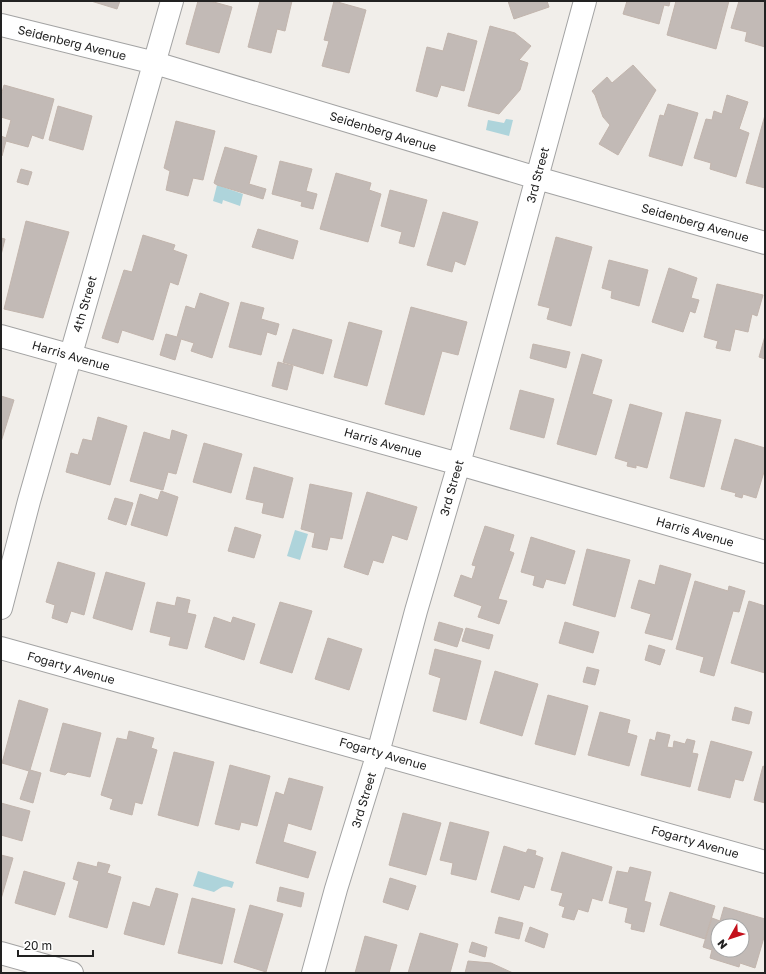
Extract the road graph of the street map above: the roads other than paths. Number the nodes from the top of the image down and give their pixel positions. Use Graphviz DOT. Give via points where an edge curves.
graph roads {
  1 [pos="172,1"];
  2 [pos="585,1"];
  3 [pos="1,25"];
  4 [pos="155,64"];
  5 [pos="537,178"];
  6 [pos="765,242"];
  7 [pos="1,336"];
  8 [pos="70,356"];
  9 [pos="459,464"];
  10 [pos="765,552"];
  11 [pos="1,608"];
  12 [pos="1,648"];
  13 [pos="378,753"];
  14 [pos="765,862"];
  15 [pos="1,953"];
  16 [pos="72,973"];
  17 [pos="313,973"];
  1 -- 4 [label="street, 4th Street"];
  2 -- 5 [label="street, 3rd Street"];
  3 -- 4 [label="street, Seidenberg Avenue"];
  4 -- 5 [label="street, Seidenberg Avenue"];
  4 -- 8 [label="street, 4th Street"];
  5 -- 6 [label="street, Seidenberg Avenue"];
  5 -- 9 [label="street, 3rd Street"];
  7 -- 8 [label="street, Harris Avenue"];
  8 -- 9 [label="street, Harris Avenue"];
  8 -- 11 [label="street, 4th Street"];
  9 -- 10 [label="street, Harris Avenue"];
  9 -- 13 [label="street, 3rd Street"];
  12 -- 13 [label="street, Fogarty Avenue"];
  13 -- 14 [label="street, Fogarty Avenue"];
  13 -- 17 [label="street, 3rd Street"];
  15 -- 16 [label="street"];
}
